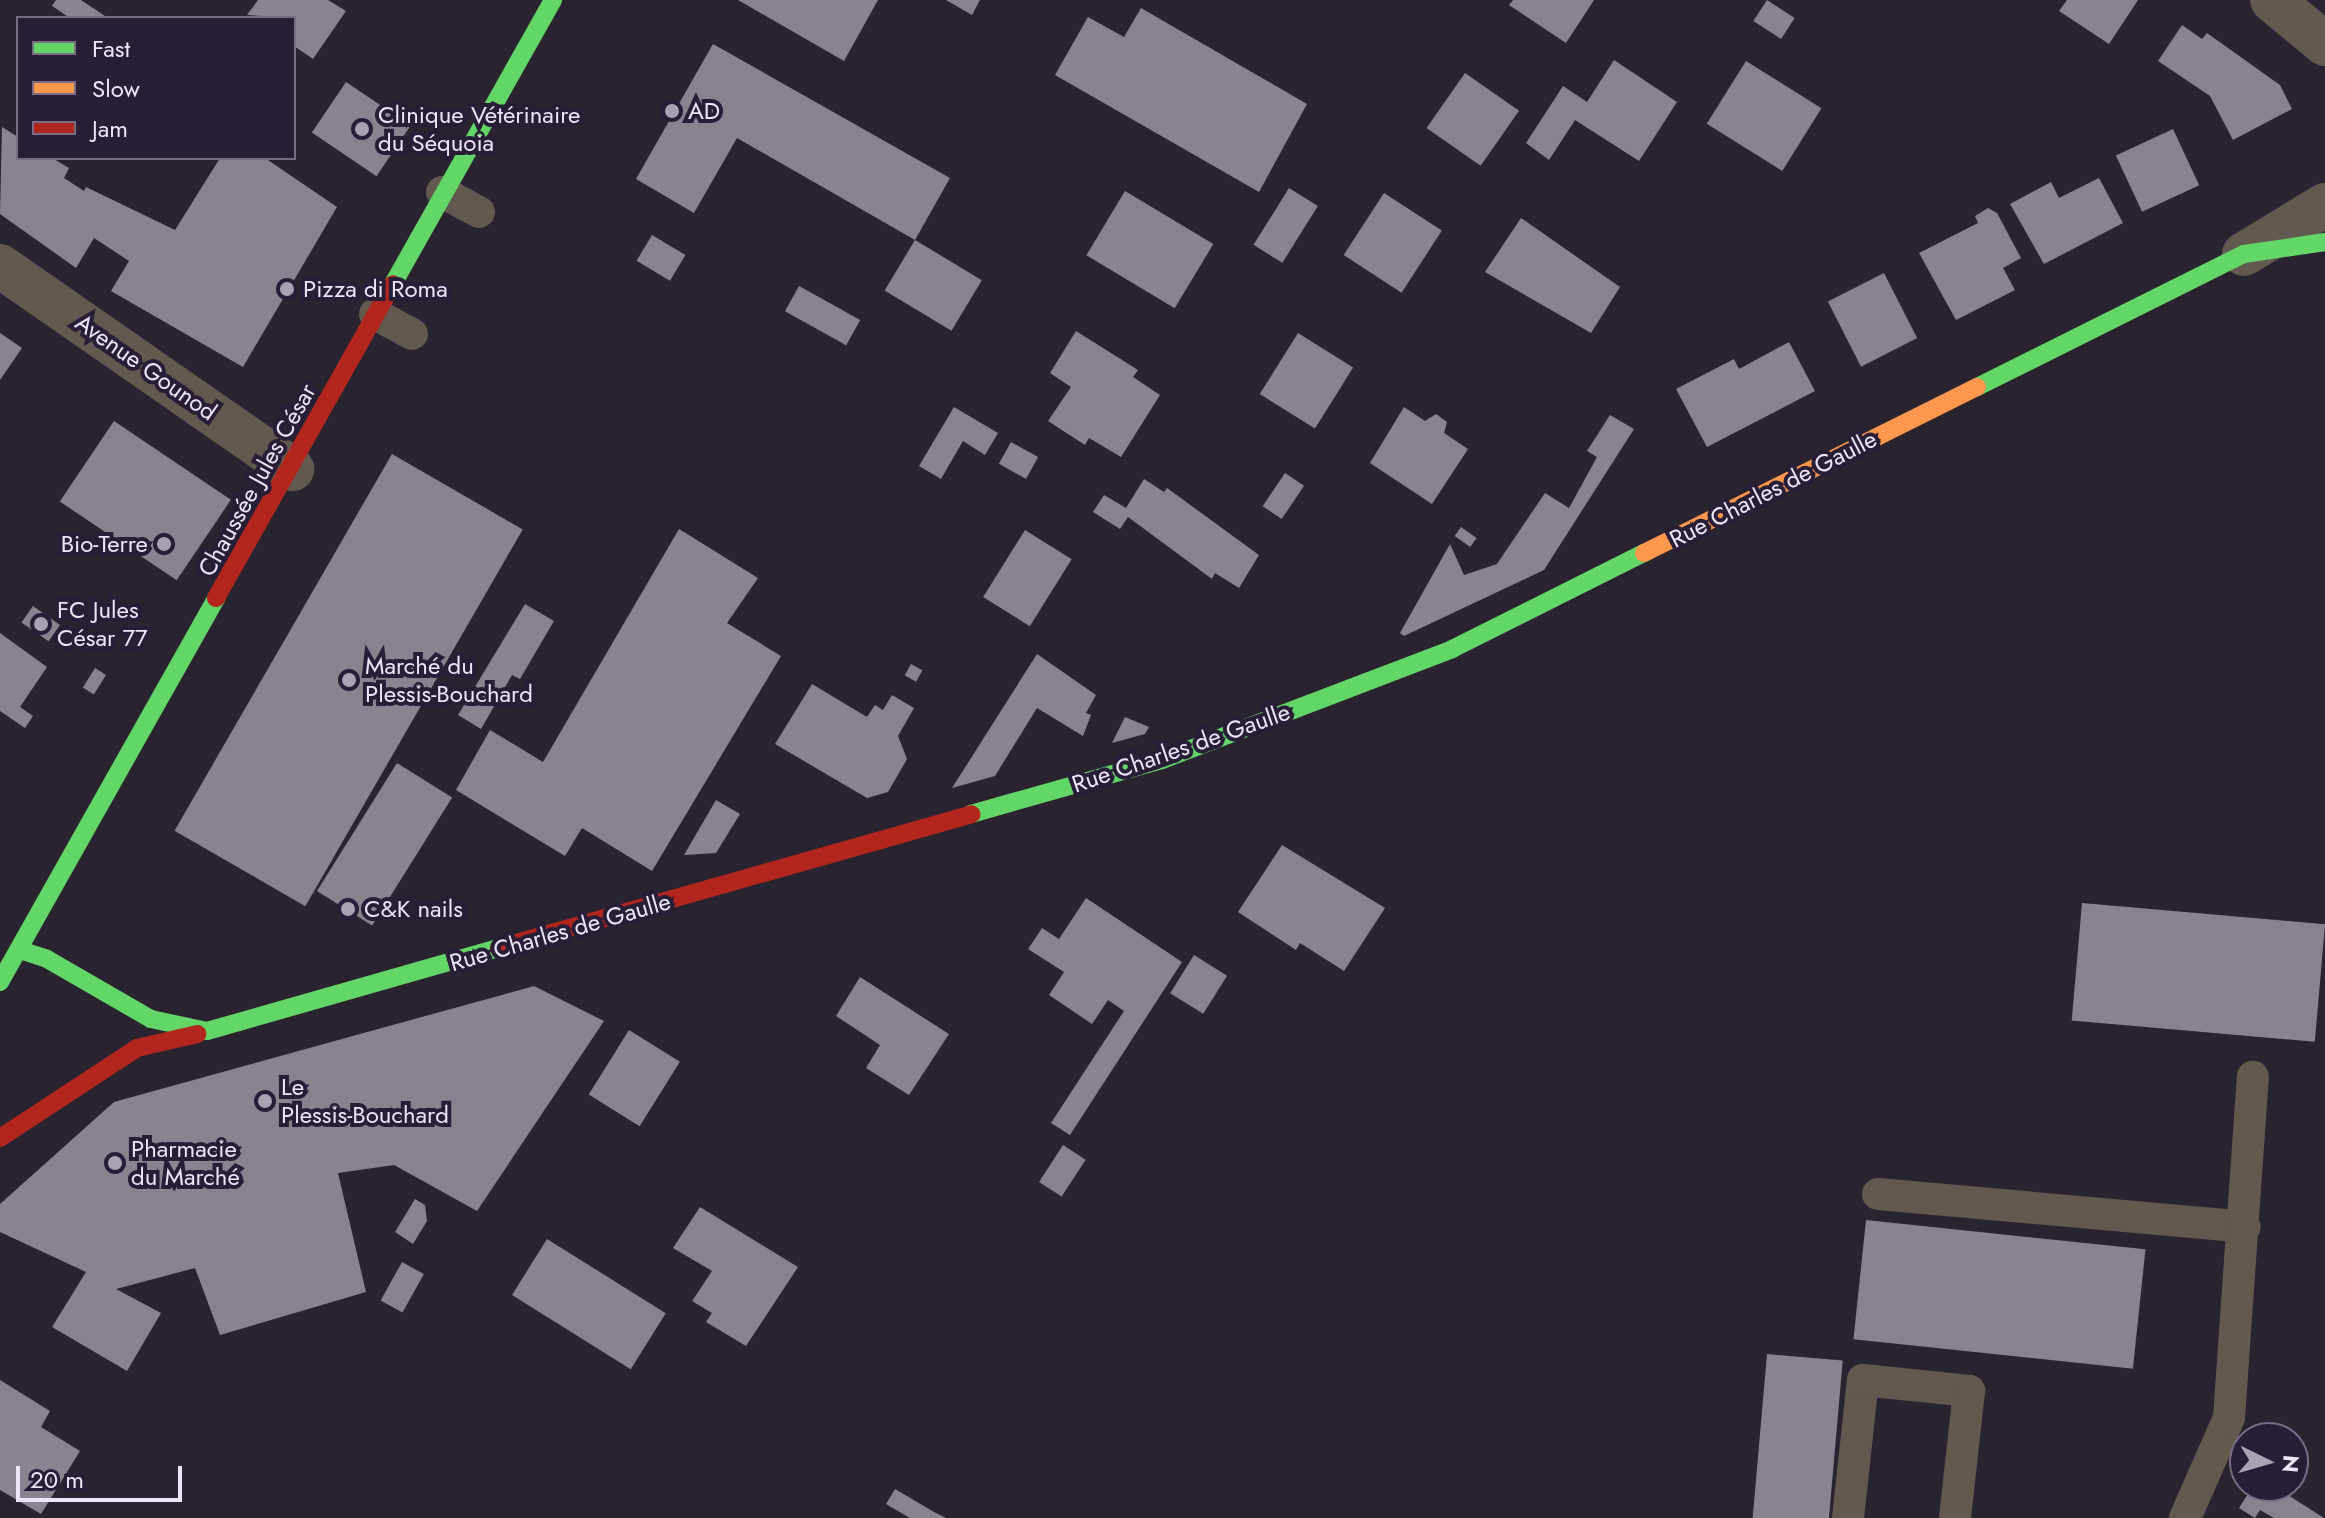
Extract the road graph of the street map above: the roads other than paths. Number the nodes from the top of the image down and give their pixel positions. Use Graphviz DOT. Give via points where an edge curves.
graph roads {
  1 [pos="553,0"];
  2 [pos="2272,0"];
  3 [pos="2325,44"];
  4 [pos="442,192"];
  5 [pos="2325,205"];
  6 [pos="479,212"];
  7 [pos="2325,242"];
  8 [pos="2244,254"];
  9 [pos="0,266"];
  10 [pos="375,314"];
  11 [pos="412,334"];
  12 [pos="292,469"];
  13 [pos="7,958"];
  14 [pos="207,1031"];
  15 [pos="2253,1077"];
  16 [pos="0,1138"];
  17 [pos="1878,1194"];
  18 [pos="2245,1227"];
  19 [pos="1848,1518"];
  20 [pos="1955,1518"];
  21 [pos="2185,1518"];
  1 -- 4 [label="street, Chaussée Jules César"];
  2 -- 3 [label="street"];
  4 -- 6 [label="lane"];
  4 -- 10 [label="street, Chaussée Jules César"];
  5 -- 8 [label="street, Rue Charles de Gaulle"];
  7 -- 8 [label="street, Rue Charles de Gaulle"];
  8 -- 14 [label="street, Rue Charles de Gaulle" via="1452,649 1380,677 1162,760"];
  9 -- 12 [label="street, Avenue Gounod"];
  10 -- 11 [label="lane"];
  10 -- 12 [label="street, Chaussée Jules César"];
  12 -- 13 [label="street, Chaussée Jules César"];
  13 -- 14 [label="street, Rue Charles de Gaulle" via="47,959 151,1019"];
  14 -- 16 [label="street" via="137,1048"];
  15 -- 18 [label="lane"];
  17 -- 18 [label="lane"];
  18 -- 21 [label="lane" via="2229,1418"];
  19 -- 20 [label="lane" via="1863,1380 1969,1391"];
}
